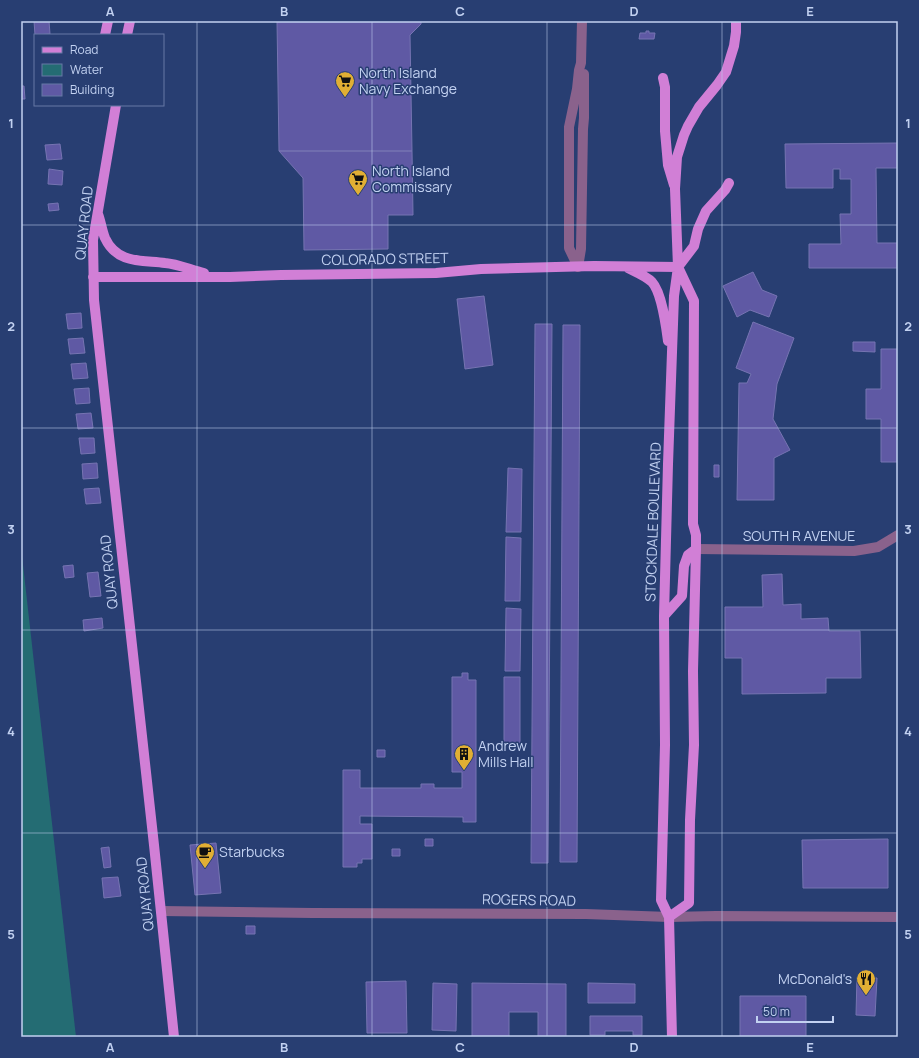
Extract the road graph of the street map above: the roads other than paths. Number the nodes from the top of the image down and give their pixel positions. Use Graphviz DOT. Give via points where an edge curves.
graph roads {
  1 [pos="108,21"];
  2 [pos="130,21"];
  3 [pos="582,21"];
  4 [pos="736,21"];
  5 [pos="105,34"];
  6 [pos="127,34"];
  7 [pos="581,63"];
  8 [pos="663,78"];
  9 [pos="116,106"];
  10 [pos="729,183"];
  11 [pos="675,189"];
  12 [pos="98,212"];
  13 [pos="578,267"];
  14 [pos="627,267"];
  15 [pos="678,267"];
  16 [pos="93,277"];
  17 [pos="216,277"];
  18 [pos="672,356"];
  19 [pos="898,535"];
  20 [pos="696,549"];
  21 [pos="664,616"];
  22 [pos="160,911"];
  23 [pos="669,917"];
  24 [pos="898,917"];
  25 [pos="174,1037"];
  26 [pos="672,1037"];
  1 -- 5 [label="main road"];
  2 -- 6 [label="main road"];
  3 -- 7 [label="street"];
  4 -- 11 [label="main road, STOCKDALE BOULEVARD" via="734,46 726,72 699,107 684,135 677,157"];
  7 -- 13 [label="street" via="584,71 584,118 581,249"];
  7 -- 13 [label="street" via="569,127 569,248"];
  8 -- 11 [label="main road" via="668,165"];
  9 -- 12 [label="main road, QUAY ROAD"];
  10 -- 15 [label="main road" via="706,211 694,246"];
  11 -- 15 [label="main road, STOCKDALE BOULEVARD"];
  12 -- 16 [label="main road, QUAY ROAD" via="93,240"];
  12 -- 17 [label="main road" via="106,238 115,252 123,257 167,263"];
  13 -- 14 [label="main road, COLORADO STREET"];
  13 -- 17 [label="main road, COLORADO STREET" via="481,269 436,273"];
  14 -- 15 [label="main road, COLORADO STREET"];
  14 -- 18 [label="main road" via="654,284 660,298"];
  15 -- 18 [label="main road, STOCKDALE BOULEVARD" via="674,296"];
  15 -- 20 [label="main road" via="694,301 693,524"];
  16 -- 17 [label="main road, COLORADO STREET"];
  16 -- 22 [label="main road, QUAY ROAD"];
  18 -- 21 [label="main road, STOCKDALE BOULEVARD"];
  19 -- 20 [label="street, SOUTH R AVENUE" via="878,547 854,551"];
  20 -- 21 [label="main road" via="688,556 684,566 682,596"];
  20 -- 23 [label="main road" via="689,903"];
  21 -- 23 [label="main road, STOCKDALE BOULEVARD" via="661,900"];
  22 -- 23 [label="street, ROGERS ROAD" via="586,914"];
  22 -- 25 [label="main road, QUAY ROAD"];
  23 -- 24 [label="street, ROGERS ROAD"];
  23 -- 26 [label="main road, STOCKDALE BOULEVARD"];
}
